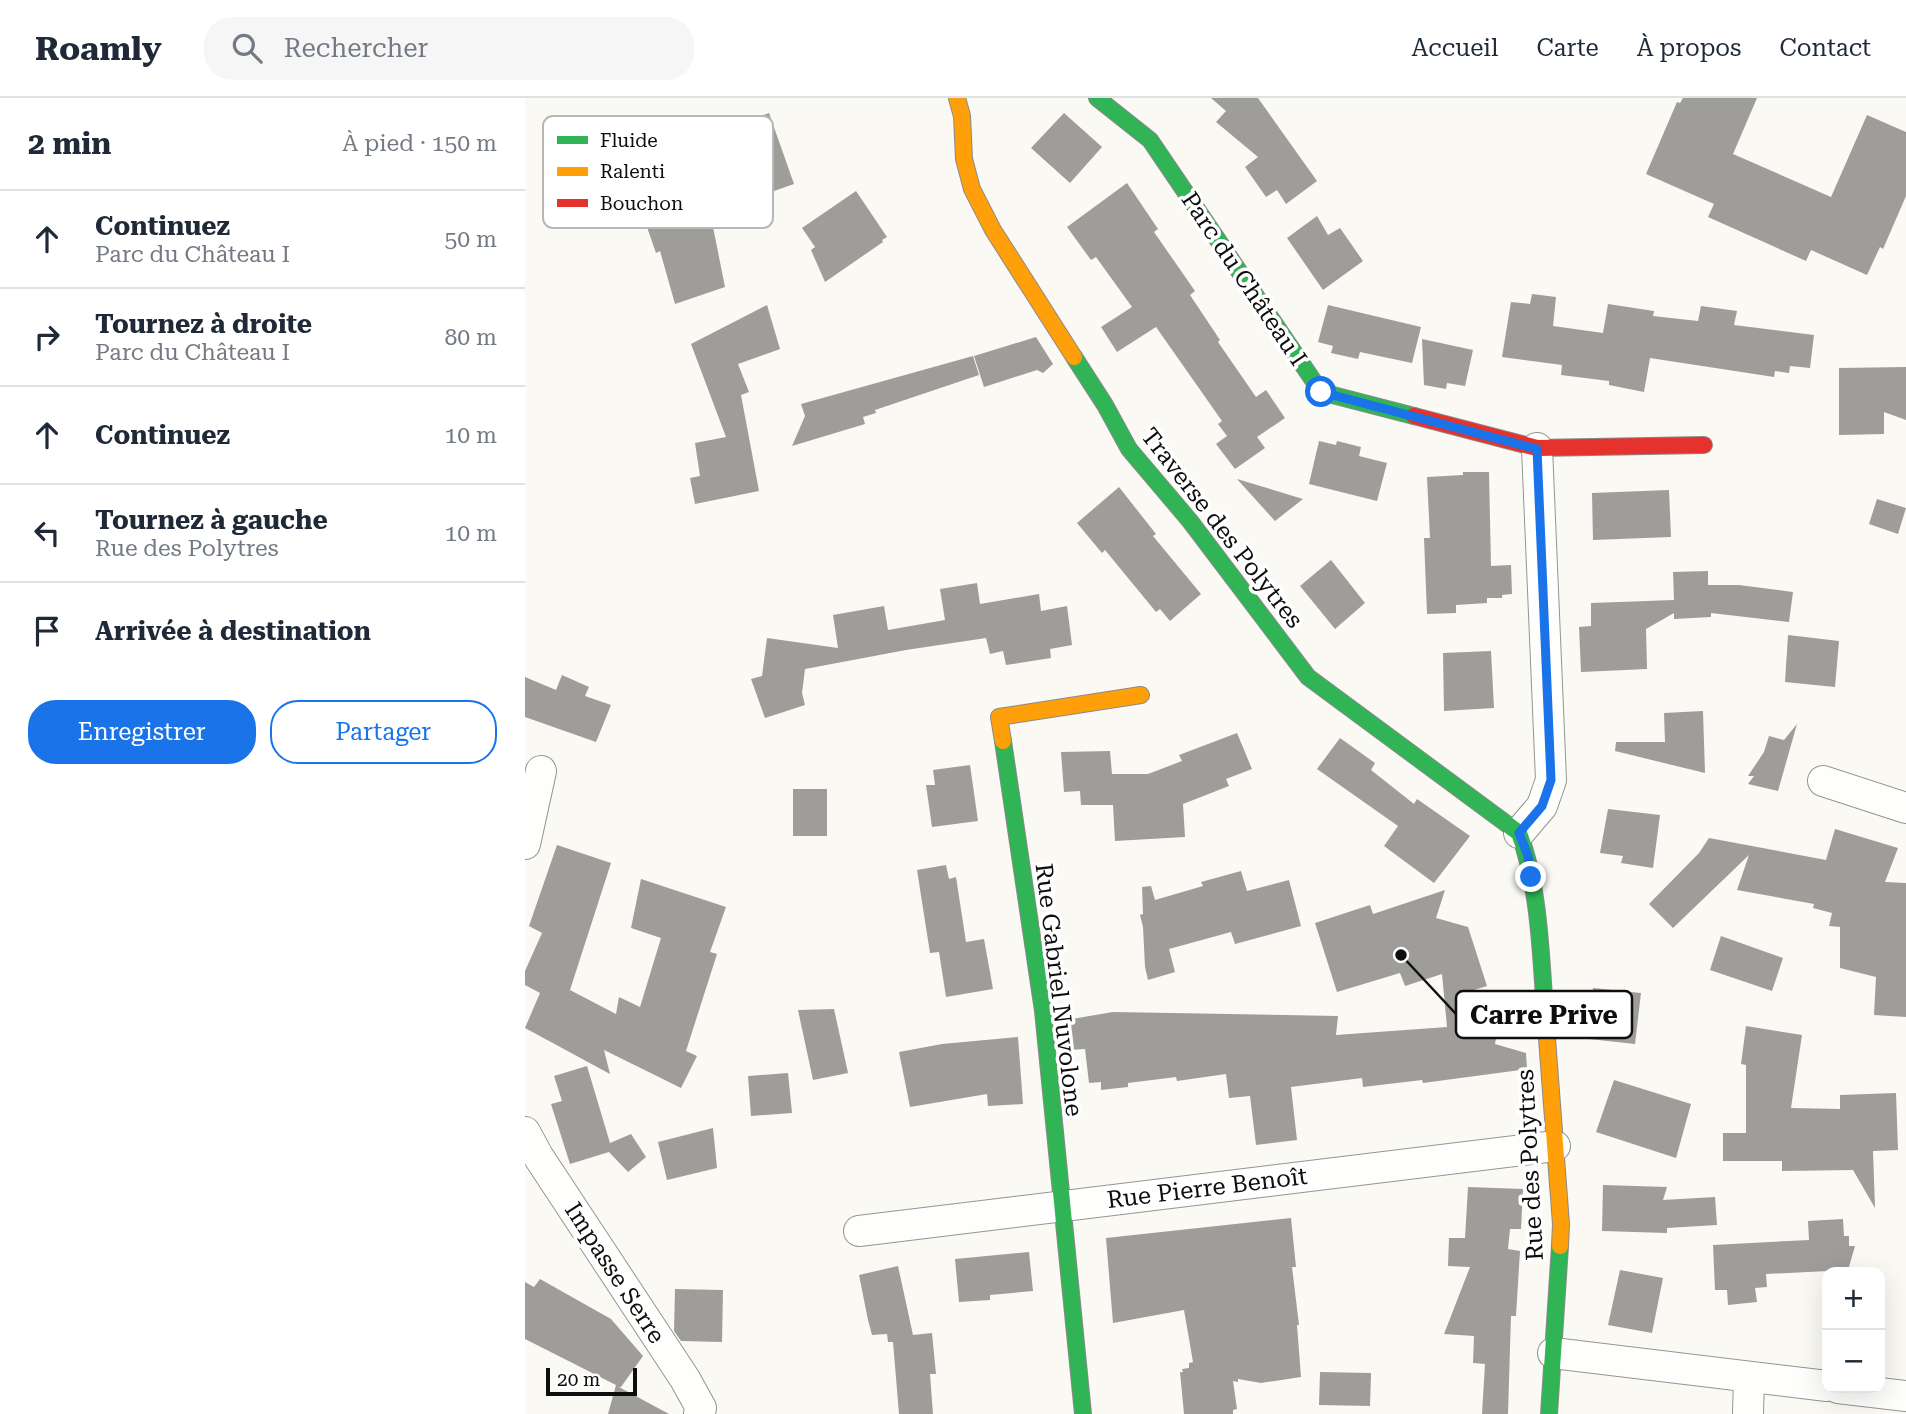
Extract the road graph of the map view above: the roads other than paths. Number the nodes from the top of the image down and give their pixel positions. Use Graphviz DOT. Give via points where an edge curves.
graph roads {
  1 [pos="957,98"];
  2 [pos="1097,98"];
  3 [pos="1704,445"];
  4 [pos="1537,449"];
  5 [pos="1141,695"];
  6 [pos="541,771"];
  7 [pos="1823,781"];
  8 [pos="1906,808"];
  9 [pos="1519,833"];
  10 [pos="525,844"];
  11 [pos="525,1132"];
  12 [pos="1555,1146"];
  13 [pos="1061,1205"];
  14 [pos="859,1231"];
  15 [pos="1553,1353"];
  16 [pos="1749,1377"];
  17 [pos="1822,1386"];
  18 [pos="1880,1393"];
  19 [pos="1906,1396"];
  20 [pos="699,1414"];
  21 [pos="1083,1414"];
  22 [pos="1549,1414"];
  23 [pos="1748,1414"];
  1 -- 9 [label="street, Traverse des Polytres" via="971,189 1129,449 1190,521 1308,677"];
  2 -- 4 [label="street, Parc du Château I" via="1150,141 1321,392"];
  3 -- 4 [label="street, Parc du Château I"];
  4 -- 9 [label="street" via="1551,780 1542,806"];
  5 -- 13 [label="street, Rue Gabriel Nuvolone" via="999,717 1042,1011"];
  6 -- 10 [label="street"];
  7 -- 8 [label="street"];
  9 -- 12 [label="street, Rue des Polytres" via="1528,856 1540,949"];
  11 -- 20 [label="street, Impasse Serre" via="685,1379 701,1408"];
  12 -- 13 [label="street, Rue Pierre Benoît"];
  12 -- 15 [label="street, Rue des Polytres" via="1560,1224"];
  13 -- 14 [label="street, Rue Pierre Benoît"];
  13 -- 21 [label="street, Rue Gabriel Nuvolone"];
  15 -- 16 [label="street"];
  15 -- 22 [label="street, Rue des Polytres"];
  16 -- 17 [label="street"];
  16 -- 23 [label="street"];
  18 -- 19 [label="street"];
}
